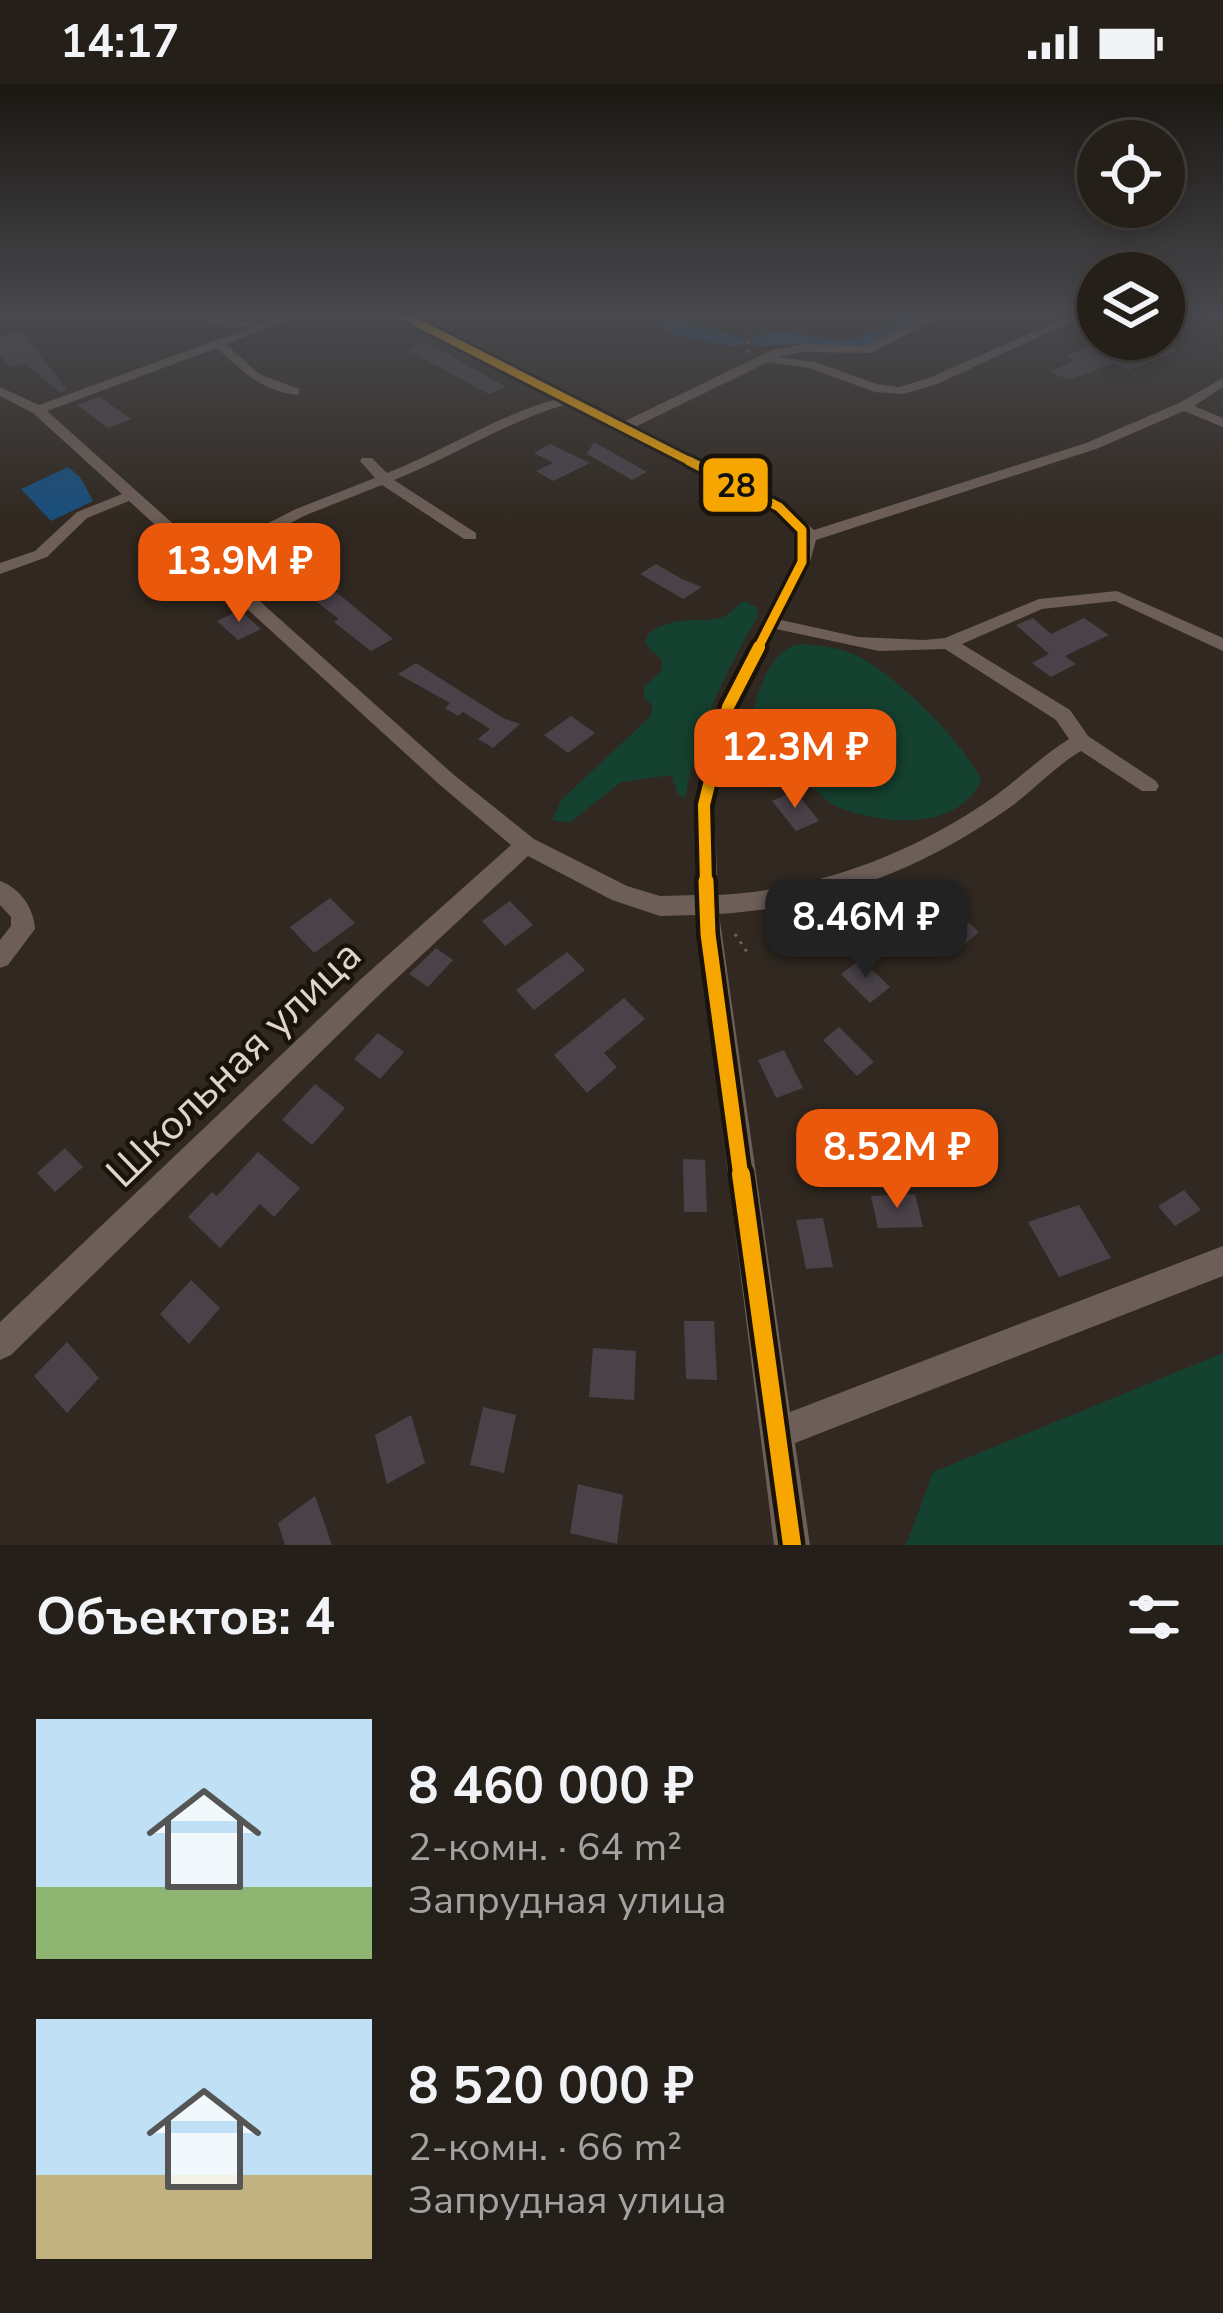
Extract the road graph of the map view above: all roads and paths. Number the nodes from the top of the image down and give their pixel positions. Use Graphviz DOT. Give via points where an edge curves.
graph roads {
  1 [pos="110,383"];
  2 [pos="271,383"];
  3 [pos="538,383"];
  4 [pos="717,383"];
  5 [pos="862,383"];
  6 [pos="926,383"];
  7 [pos="1221,386"];
  8 [pos="0,391"];
  9 [pos="294,392"];
  10 [pos="570,399"];
  11 [pos="1184,406"];
  12 [pos="38,410"];
  13 [pos="1223,423"];
  14 [pos="624,427"];
  15 [pos="367,461"];
  16 [pos="385,479"];
  17 [pos="131,495"];
  18 [pos="470,536"];
  19 [pos="809,537"];
  20 [pos="208,560"];
  21 [pos="0,569"];
  22 [pos="770,622"];
  23 [pos="948,643"];
  24 [pos="1223,645"];
  25 [pos="1081,741"];
  26 [pos="1149,786"];
  27 [pos="526,844"];
  28 [pos="0,890"];
  29 [pos="704,904"];
  30 [pos="735,934"];
  31 [pos="747,952"];
  32 [pos="0,958"];
  33 [pos="1223,1262"];
  34 [pos="0,1344"];
  35 [pos="776,1434"];
  36 [pos="792,1545"];
  1 -- 12 [label="street"];
  2 -- 9 [label="street"];
  3 -- 10 [label="street"];
  4 -- 14 [label="street"];
  5 -- 6 [label="street" via="899,391"];
  7 -- 11 [label="street"];
  8 -- 12 [label="street"];
  10 -- 14 [label="street"];
  10 -- 16 [label="street" via="510,418"];
  11 -- 13 [label="street"];
  11 -- 19 [label="street" via="1029,468"];
  12 -- 17 [label="street"];
  14 -- 19 [label="street" via="779,507"];
  15 -- 16 [label="street"];
  16 -- 18 [label="street"];
  16 -- 20 [label="street"];
  17 -- 20 [label="street"];
  17 -- 21 [label="street" via="82,515 41,554"];
  19 -- 22 [label="street"];
  20 -- 27 [label="street"];
  22 -- 23 [label="street" via="860,646"];
  22 -- 29 [label="street" via="713,756 704,805"];
  23 -- 24 [label="street" via="1039,604 1117,596"];
  23 -- 25 [label="street" via="1063,715"];
  25 -- 26 [label="street"];
  25 -- 29 [label="street" via="1004,801 865,876 755,902"];
  27 -- 29 [label="street" via="620,893 660,906"];
  27 -- 34 [label="street, Школьная улица"];
  28 -- 32 [label="street" via="23,914 23,929"];
  29 -- 35 [label="street"];
  30 -- 31 [label="path"];
  33 -- 35 [label="street"];
  35 -- 36 [label="street"];
}
